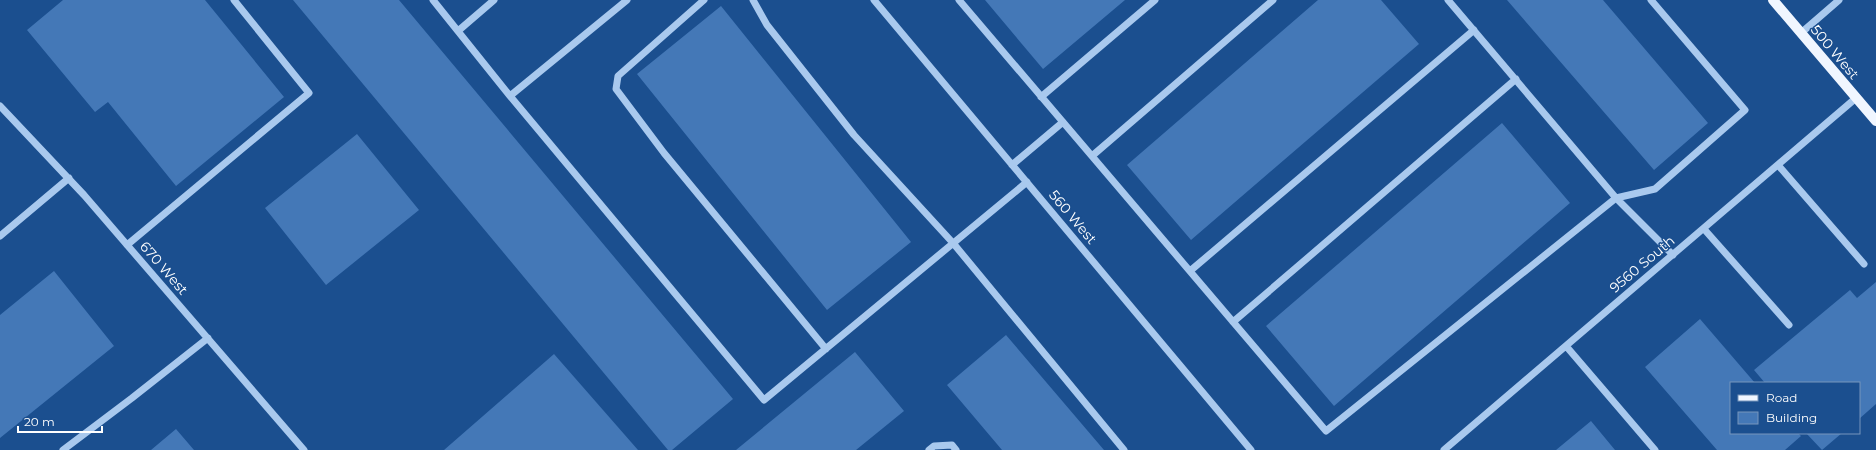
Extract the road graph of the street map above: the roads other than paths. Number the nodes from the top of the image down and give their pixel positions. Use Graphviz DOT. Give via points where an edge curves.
graph roads {
  1 [pos="234,0"];
  2 [pos="433,0"];
  3 [pos="494,0"];
  4 [pos="627,0"];
  5 [pos="704,0"];
  6 [pos="753,0"];
  7 [pos="874,0"];
  8 [pos="959,0"];
  9 [pos="1155,0"];
  10 [pos="1273,0"];
  11 [pos="1448,0"];
  12 [pos="1652,0"];
  13 [pos="1773,0"];
  14 [pos="1839,0"];
  15 [pos="1474,30"];
  16 [pos="458,31"];
  17 [pos="1801,33"];
  18 [pos="1516,79"];
  19 [pos="510,96"];
  20 [pos="1041,97"];
  21 [pos="1856,98"];
  22 [pos="0,106"];
  23 [pos="1876,121"];
  24 [pos="1063,122"];
  25 [pos="1092,156"];
  26 [pos="1012,165"];
  27 [pos="1778,165"];
  28 [pos="68,178"];
  29 [pos="1027,182"];
  30 [pos="1616,198"];
  31 [pos="1704,229"];
  32 [pos="0,236"];
  33 [pos="953,243"];
  34 [pos="127,245"];
  35 [pos="1672,255"];
  36 [pos="1864,264"];
  37 [pos="1190,271"];
  38 [pos="1233,322"];
  39 [pos="1789,325"];
  40 [pos="208,338"];
  41 [pos="1566,346"];
  42 [pos="826,349"];
  43 [pos="63,450"];
  44 [pos="304,450"];
  45 [pos="929,450"];
  46 [pos="956,450"];
  47 [pos="1124,450"];
  48 [pos="1251,450"];
  49 [pos="1444,450"];
  50 [pos="1655,450"];
  1 -- 34 [label="street" via="310,93"];
  2 -- 16 [label="street"];
  3 -- 16 [label="street"];
  4 -- 19 [label="street"];
  5 -- 42 [label="street" via="618,76 616,88 664,152"];
  6 -- 33 [label="street" via="767,25 854,135"];
  7 -- 26 [label="street, 560 West"];
  8 -- 20 [label="street"];
  9 -- 20 [label="street"];
  10 -- 25 [label="street"];
  11 -- 15 [label="street"];
  12 -- 30 [label="street" via="1745,110 1655,189"];
  13 -- 17 [label="main road, 500 West"];
  14 -- 17 [label="street"];
  15 -- 18 [label="street"];
  15 -- 37 [label="street"];
  16 -- 19 [label="street"];
  17 -- 21 [label="main road, 500 West"];
  18 -- 30 [label="street"];
  18 -- 38 [label="street"];
  19 -- 42 [label="street" via="764,400"];
  20 -- 24 [label="street"];
  21 -- 23 [label="main road, 500 West"];
  21 -- 27 [label="street, 9560 South"];
  22 -- 28 [label="street, 670 West"];
  24 -- 25 [label="street"];
  24 -- 26 [label="street"];
  25 -- 37 [label="street"];
  26 -- 29 [label="street, 560 West"];
  27 -- 31 [label="street, 9560 South"];
  27 -- 36 [label="street"];
  28 -- 32 [label="street"];
  28 -- 34 [label="street, 670 West"];
  29 -- 33 [label="street"];
  29 -- 48 [label="street, 560 West"];
  30 -- 35 [label="street"];
  30 -- 38 [label="street" via="1326,431"];
  31 -- 35 [label="street, 9560 South"];
  31 -- 39 [label="street"];
  33 -- 42 [label="street"];
  33 -- 47 [label="street"];
  34 -- 40 [label="street, 670 West"];
  35 -- 41 [label="street, 9560 South"];
  37 -- 38 [label="street"];
  40 -- 43 [label="street"];
  40 -- 44 [label="street, 670 West"];
  41 -- 49 [label="street, 9560 South"];
  41 -- 50 [label="street"];
  45 -- 46 [label="street" via="934,446 952,445"];
}
